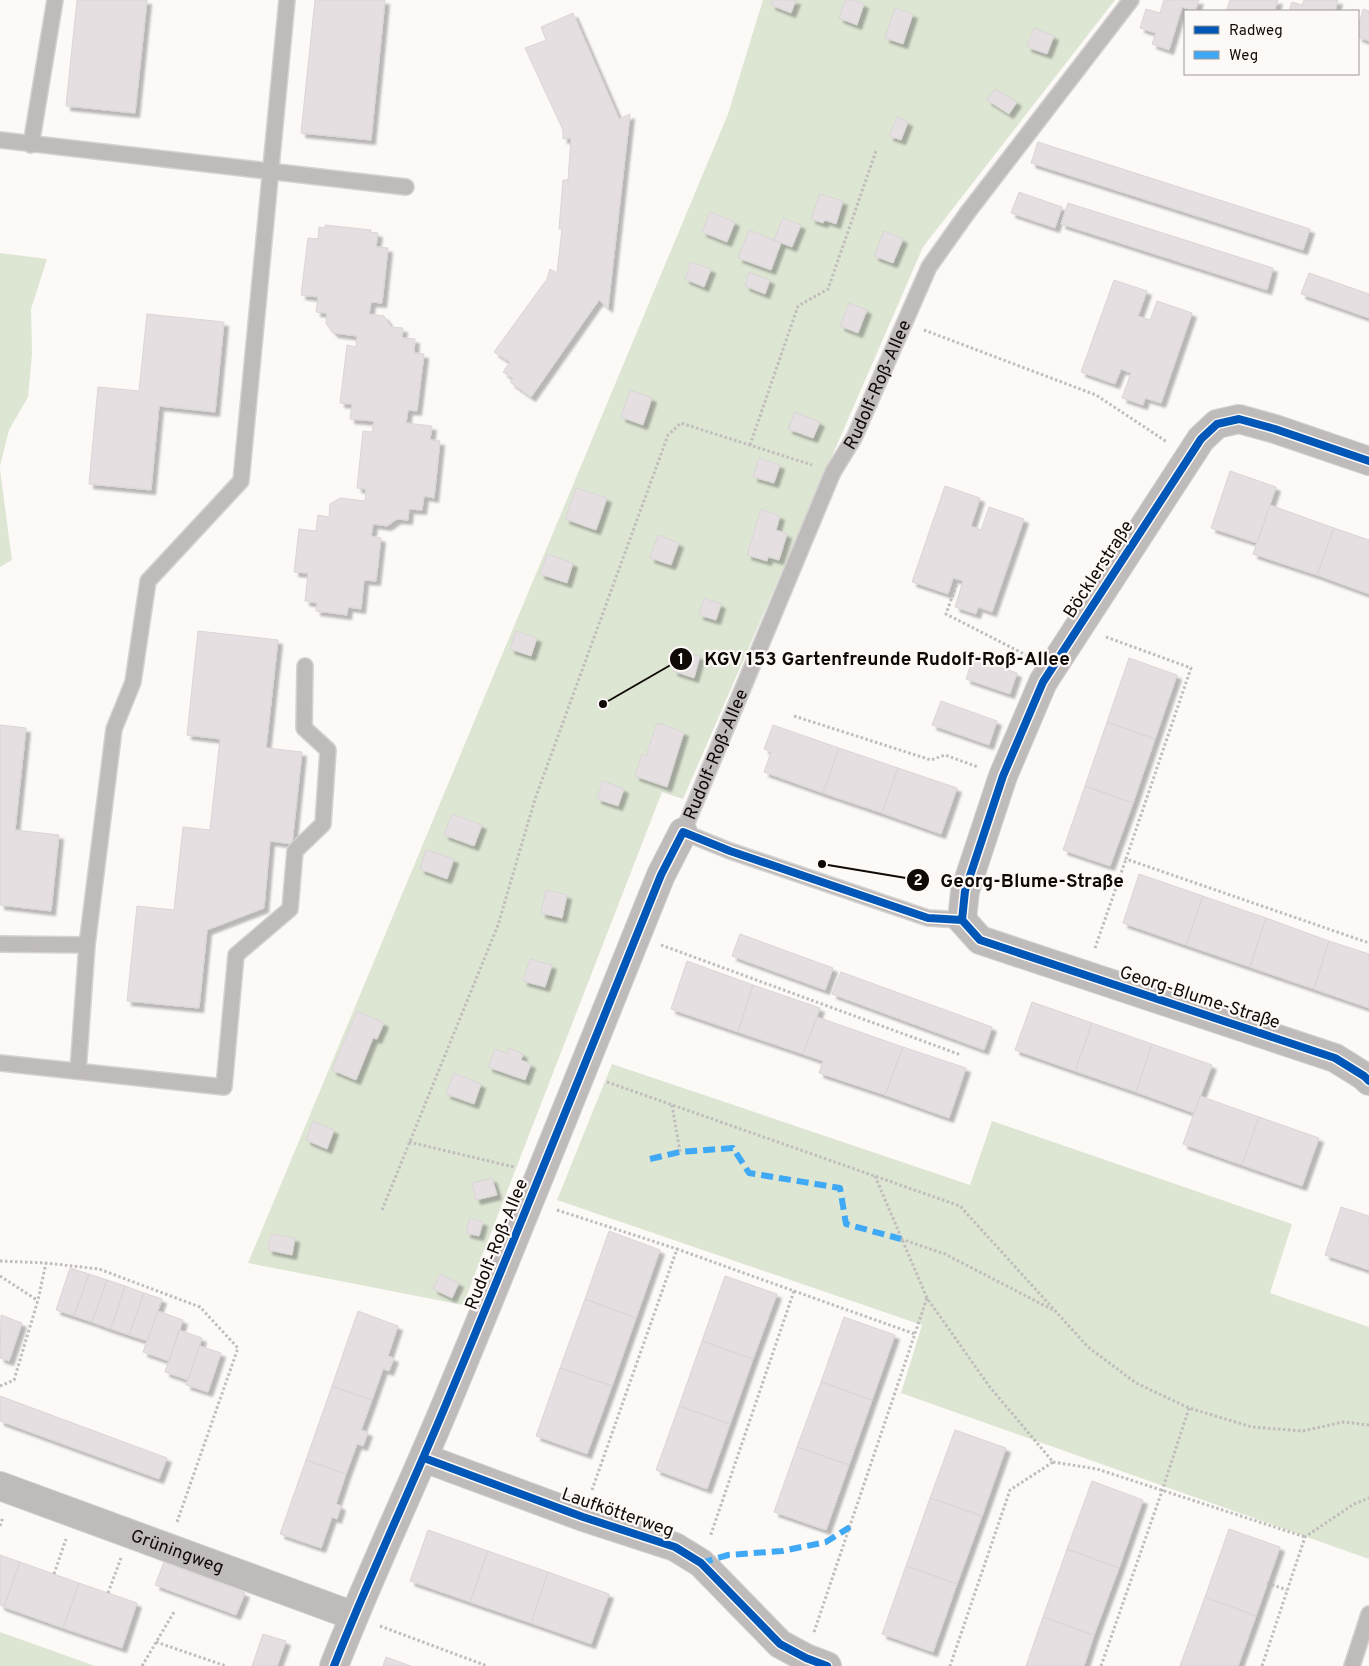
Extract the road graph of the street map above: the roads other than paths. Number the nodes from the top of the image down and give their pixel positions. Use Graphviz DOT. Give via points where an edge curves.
graph roads {
  1 [pos="55,0"];
  2 [pos="287,0"];
  3 [pos="1131,0"];
  4 [pos="0,140"];
  5 [pos="32,145"];
  6 [pos="270,170"];
  7 [pos="406,187"];
  8 [pos="1369,461"];
  9 [pos="305,666"];
  10 [pos="683,832"];
  11 [pos="962,920"];
  12 [pos="0,944"];
  13 [pos="88,945"];
  14 [pos="0,1063"];
  15 [pos="78,1071"];
  16 [pos="1369,1081"];
  17 [pos="424,1458"];
  18 [pos="0,1486"];
  19 [pos="1369,1614"];
  20 [pos="354,1616"];
  21 [pos="816,1662"];
  22 [pos="334,1666"];
  23 [pos="1352,1666"];
  1 -- 5 [label="lane"];
  2 -- 6 [label="lane"];
  3 -- 10 [label="lane, Rudolf-Roß-Allee" via="929,267 854,438 832,472"];
  4 -- 5 [label="lane"];
  5 -- 6 [label="lane"];
  6 -- 7 [label="lane"];
  6 -- 13 [label="lane" via="241,481 148,581 133,682 114,729"];
  8 -- 11 [label="street, Böcklerstraße" via="1239,419 1217,424 1201,439 1039,690 1003,776 964,891"];
  9 -- 15 [label="lane" via="304,728 328,750 323,824 295,851 290,909 236,955 224,1087"];
  10 -- 11 [label="lane" via="928,918"];
  10 -- 17 [label="street, Rudolf-Roß-Allee" via="661,875"];
  11 -- 16 [label="street, Georg-Blume-Straße" via="980,940 1335,1058"];
  12 -- 13 [label="lane"];
  13 -- 15 [label="lane"];
  14 -- 15 [label="lane"];
  17 -- 20 [label="street, Rudolf-Roß-Allee"];
  17 -- 21 [label="street, Laufkötterweg" via="676,1548 701,1563 780,1644"];
  18 -- 20 [label="street, Grüningweg"];
  19 -- 23 [label="lane"];
  20 -- 22 [label="street, Rudolf-Roß-Allee"];
}
